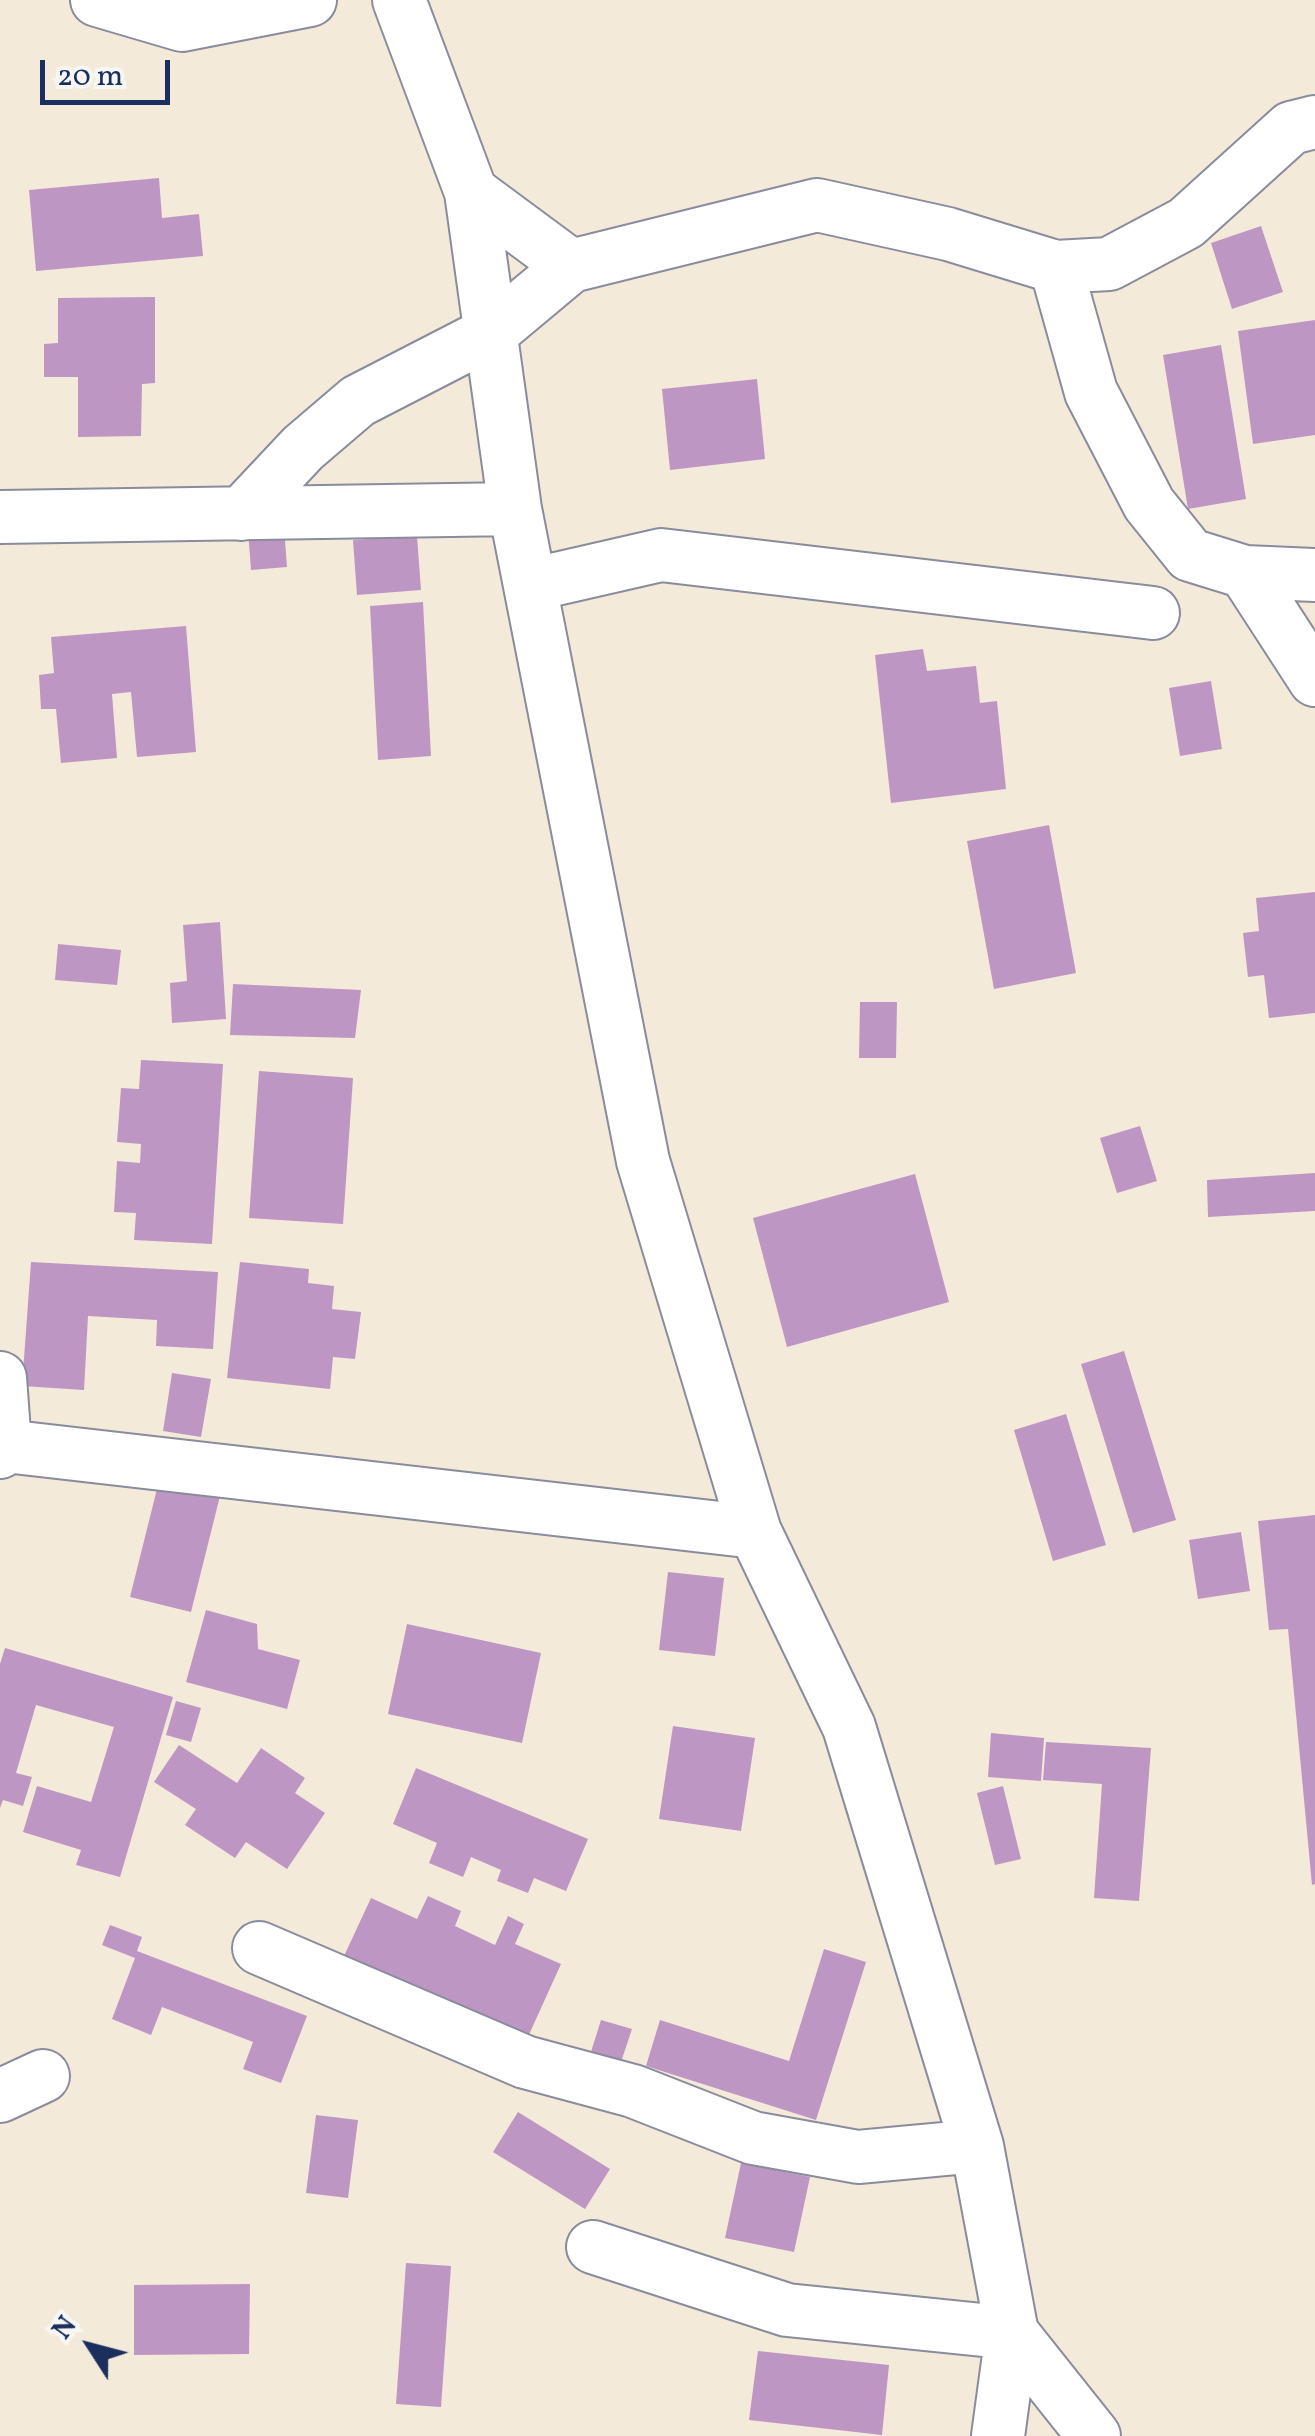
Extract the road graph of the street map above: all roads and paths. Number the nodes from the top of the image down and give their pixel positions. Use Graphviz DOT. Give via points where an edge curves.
graph roads {
  1 [pos="97,0"];
  2 [pos="310,0"];
  3 [pos="398,0"];
  4 [pos="1315,122"];
  5 [pos="471,192"];
  6 [pos="570,266"];
  7 [pos="1056,267"];
  8 [pos="492,332"];
  9 [pos="515,509"];
  10 [pos="242,514"];
  11 [pos="0,517"];
  12 [pos="1245,572"];
  13 [pos="1315,576"];
  14 [pos="530,585"];
  15 [pos="1153,612"];
  16 [pos="1315,680"];
  17 [pos="0,1378"];
  18 [pos="3,1449"];
  19 [pos="754,1532"];
  20 [pos="259,1948"];
  21 [pos="978,2146"];
  22 [pos="593,2246"];
  23 [pos="1012,2333"];
  24 [pos="998,2436"];
  25 [pos="1094,2436"];
  1 -- 2 [label="street" via="182,25"];
  3 -- 5 [label="street"];
  4 -- 7 [label="street" via="1291,128 1186,223 1110,264"];
  5 -- 6 [label="street"];
  5 -- 8 [label="street"];
  6 -- 7 [label="street" via="818,204"];
  6 -- 8 [label="street"];
  7 -- 12 [label="street" via="1090,392 1149,504 1190,555"];
  8 -- 9 [label="street"];
  8 -- 10 [label="street" via="358,402 303,448"];
  9 -- 10 [label="street"];
  9 -- 14 [label="street"];
  10 -- 11 [label="street"];
  12 -- 13 [label="street"];
  12 -- 16 [label="street"];
  14 -- 15 [label="street" via="661,555"];
  14 -- 19 [label="street" via="643,1161"];
  17 -- 18 [label="street"];
  18 -- 19 [label="street"];
  19 -- 21 [label="street" via="849,1727"];
  20 -- 21 [label="street" via="525,2062 633,2092 753,2138 858,2157"];
  21 -- 23 [label="street"];
  22 -- 23 [label="street" via="787,2310"];
  23 -- 24 [label="street"];
  23 -- 25 [label="street"];
}
